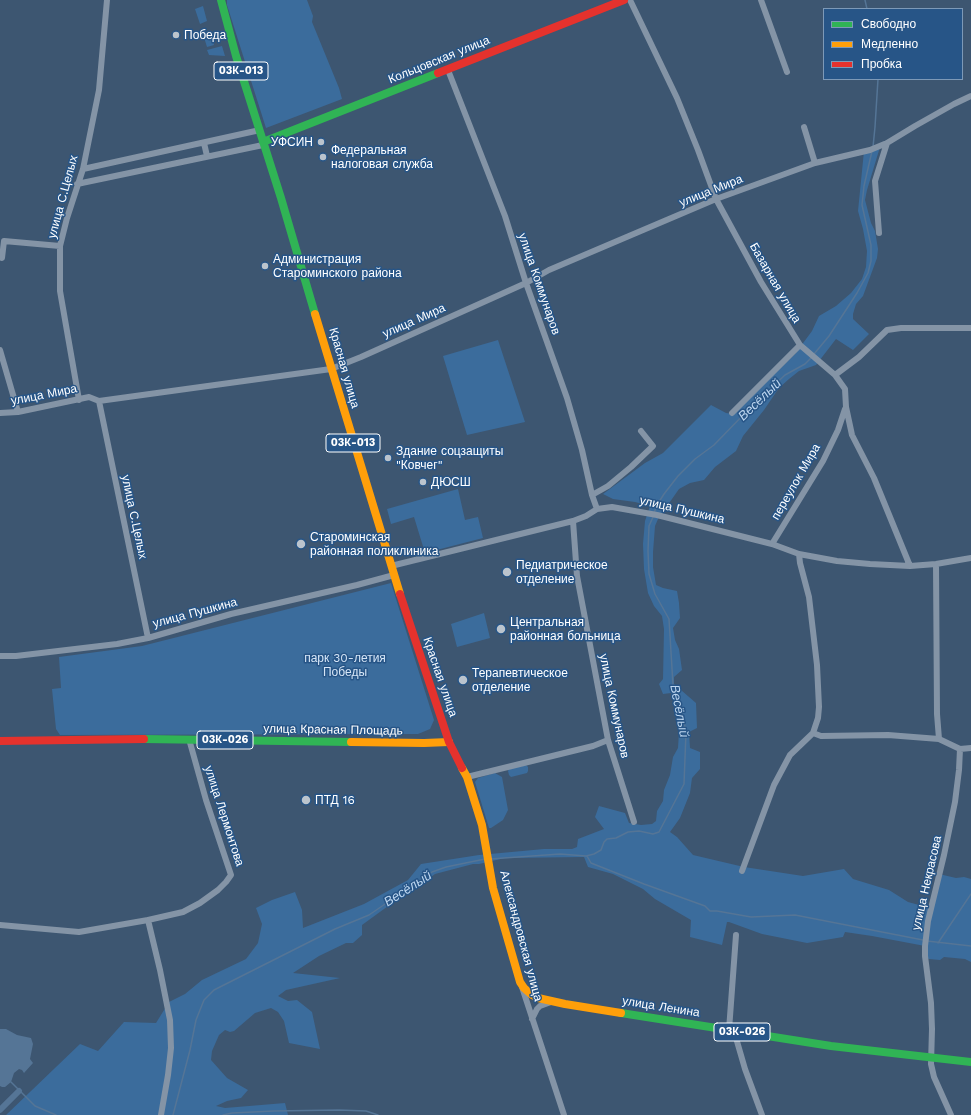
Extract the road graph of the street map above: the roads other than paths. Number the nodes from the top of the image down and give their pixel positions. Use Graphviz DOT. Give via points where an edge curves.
graph roads {
  1 [pos="107,0"];
  2 [pos="221,0"];
  3 [pos="624,0"];
  4 [pos="630,0"];
  5 [pos="761,0"];
  6 [pos="448,70"];
  7 [pos="787,72"];
  8 [pos="971,96"];
  9 [pos="804,127"];
  10 [pos="260,130"];
  11 [pos="204,143"];
  12 [pos="263,143"];
  13 [pos="887,143"];
  14 [pos="208,156"];
  15 [pos="814,163"];
  16 [pos="83,169"];
  17 [pos="77,184"];
  18 [pos="716,199"];
  19 [pos="879,233"];
  20 [pos="60,246"];
  21 [pos="2,258"];
  22 [pos="526,283"];
  23 [pos="971,328"];
  24 [pos="800,345"];
  25 [pos="0,350"];
  26 [pos="331,369"];
  27 [pos="835,375"];
  28 [pos="79,400"];
  29 [pos="99,401"];
  30 [pos="846,407"];
  31 [pos="18,412"];
  32 [pos="0,413"];
  33 [pos="732,413"];
  34 [pos="850,428"];
  35 [pos="838,430"];
  36 [pos="641,431"];
  37 [pos="592,495"];
  38 [pos="596,509"];
  39 [pos="573,521"];
  40 [pos="772,544"];
  41 [pos="799,554"];
  42 [pos="971,558"];
  43 [pos="936,564"];
  44 [pos="910,566"];
  45 [pos="393,570"];
  46 [pos="148,638"];
  47 [pos="0,656"];
  48 [pos="813,733"];
  49 [pos="189,739"];
  50 [pos="939,739"];
  51 [pos="608,740"];
  52 [pos="0,741"];
  53 [pos="450,742"];
  54 [pos="971,748"];
  55 [pos="960,749"];
  56 [pos="467,777"];
  57 [pos="634,822"];
  58 [pos="742,871"];
  59 [pos="148,920"];
  60 [pos="0,925"];
  61 [pos="736,935"];
  62 [pos="520,982"];
  63 [pos="551,1002"];
  64 [pos="532,1019"];
  65 [pos="732,1031"];
  66 [pos="931,1058"];
  67 [pos="971,1062"];
  68 [pos="161,1115"];
  69 [pos="564,1115"];
  70 [pos="762,1115"];
  71 [pos="951,1115"];
  1 -- 16 [label="street, улица С.Целых" via="99,90"];
  2 -- 10 [label="main road, Красная улица / 03К-013"];
  3 -- 6 [label="main road, Кольцовская улица"];
  4 -- 18 [label="street, Базарная улица" via="677,98"];
  5 -- 7 [label="street"];
  6 -- 12 [label="main road, Кольцовская улица"];
  6 -- 22 [label="street, улица Коммунаров" via="505,216"];
  8 -- 13 [label="street, улица Мира"];
  9 -- 15 [label="street"];
  10 -- 11 [label="street"];
  10 -- 12 [label="main road, Красная улица / 03К-013"];
  11 -- 14 [label="street"];
  11 -- 16 [label="street"];
  12 -- 14 [label="street, Кольцовская улица"];
  12 -- 26 [label="main road, Красная улица / 03К-013"];
  13 -- 15 [label="street, улица Мира" via="873,149"];
  13 -- 19 [label="street" via="875,181"];
  14 -- 17 [label="street, Кольцовская улица"];
  15 -- 18 [label="street, улица Мира"];
  16 -- 17 [label="street, улица С.Целых"];
  17 -- 20 [label="street, улица С.Целых"];
  18 -- 22 [label="street, улица Мира" via="549,270"];
  18 -- 24 [label="street, Базарная улица" via="761,282"];
  20 -- 21 [label="street" via="4,241"];
  20 -- 28 [label="street, улица С.Целых" via="60,291"];
  22 -- 26 [label="street, улица Мира"];
  22 -- 37 [label="street, улица Коммунаров" via="571,411"];
  23 -- 27 [label="street" via="887,330 859,357"];
  24 -- 27 [label="street, Базарная улица"];
  24 -- 33 [label="street"];
  25 -- 31 [label="street"];
  26 -- 29 [label="street, улица Мира"];
  26 -- 45 [label="main road, Красная улица / 03К-013"];
  27 -- 30 [label="street, Базарная улица" via="845,389"];
  28 -- 29 [label="street, улица Мира" via="88,397"];
  28 -- 31 [label="street, улица Мира"];
  29 -- 46 [label="street, улица С.Целых"];
  30 -- 34 [label="street, Базарная улица"];
  30 -- 35 [label="street, переулок Мира"];
  31 -- 32 [label="street, улица Мира"];
  34 -- 35 [label="street" via="843,426"];
  34 -- 44 [label="street, Базарная улица" via="874,478"];
  35 -- 40 [label="street, переулок Мира" via="823,461"];
  36 -- 37 [label="street" via="653,446 608,486"];
  37 -- 38 [label="street, улица Коммунаров"];
  38 -- 39 [label="street, улица Пушкина"];
  38 -- 40 [label="street, улица Пушкина" via="612,507 651,513"];
  39 -- 45 [label="street, улица Пушкина"];
  39 -- 51 [label="street, улица Коммунаров" via="576,576"];
  40 -- 41 [label="street, улица Пушкина"];
  41 -- 44 [label="street, улица Пушкина" via="837,561"];
  41 -- 48 [label="street" via="809,597 818,665 819,707"];
  42 -- 43 [label="street, улица Пушкина"];
  43 -- 44 [label="street, улица Пушкина"];
  43 -- 50 [label="street"];
  45 -- 46 [label="street, улица Пушкина" via="357,585 231,614"];
  45 -- 53 [label="main road, Красная улица / 03К-013"];
  46 -- 47 [label="street, улица Пушкина" via="118,644"];
  48 -- 50 [label="street" via="821,736 888,735"];
  48 -- 58 [label="street" via="790,755 774,785"];
  49 -- 52 [label="main road, улица Красная Площадь / 03К-026"];
  49 -- 53 [label="main road, улица Красная Площадь / 03К-026"];
  49 -- 59 [label="street, улица Лермонтова" via="231,875 218,890 200,903 183,912"];
  50 -- 55 [label="street"];
  51 -- 56 [label="street"];
  51 -- 57 [label="street, улица Коммунаров"];
  53 -- 56 [label="main road, Александровская улица / 03К-026"];
  54 -- 55 [label="street"];
  55 -- 66 [label="street, улица Некрасова" via="955,802 926,931 925,956 931,1003"];
  56 -- 62 [label="main road, Александровская улица / 03К-026" via="482,824 493,888"];
  59 -- 60 [label="street, улица Лермонтова" via="79,932"];
  59 -- 68 [label="street" via="170,1020 171,1048"];
  61 -- 65 [label="street"];
  62 -- 63 [label="main road, улица Ленина / 03К-026" via="532,995"];
  62 -- 64 [label="street, Александровская улица"];
  63 -- 64 [label="street" via="540,1006"];
  63 -- 65 [label="main road, улица Ленина / 03К-026"];
  64 -- 69 [label="street, Александровская улица"];
  65 -- 66 [label="main road, улица Ленина / 03К-026"];
  65 -- 70 [label="street"];
  66 -- 67 [label="main road, улица Ленина / 03К-026"];
  66 -- 71 [label="street, улица Некрасова" via="934,1077"];
}
